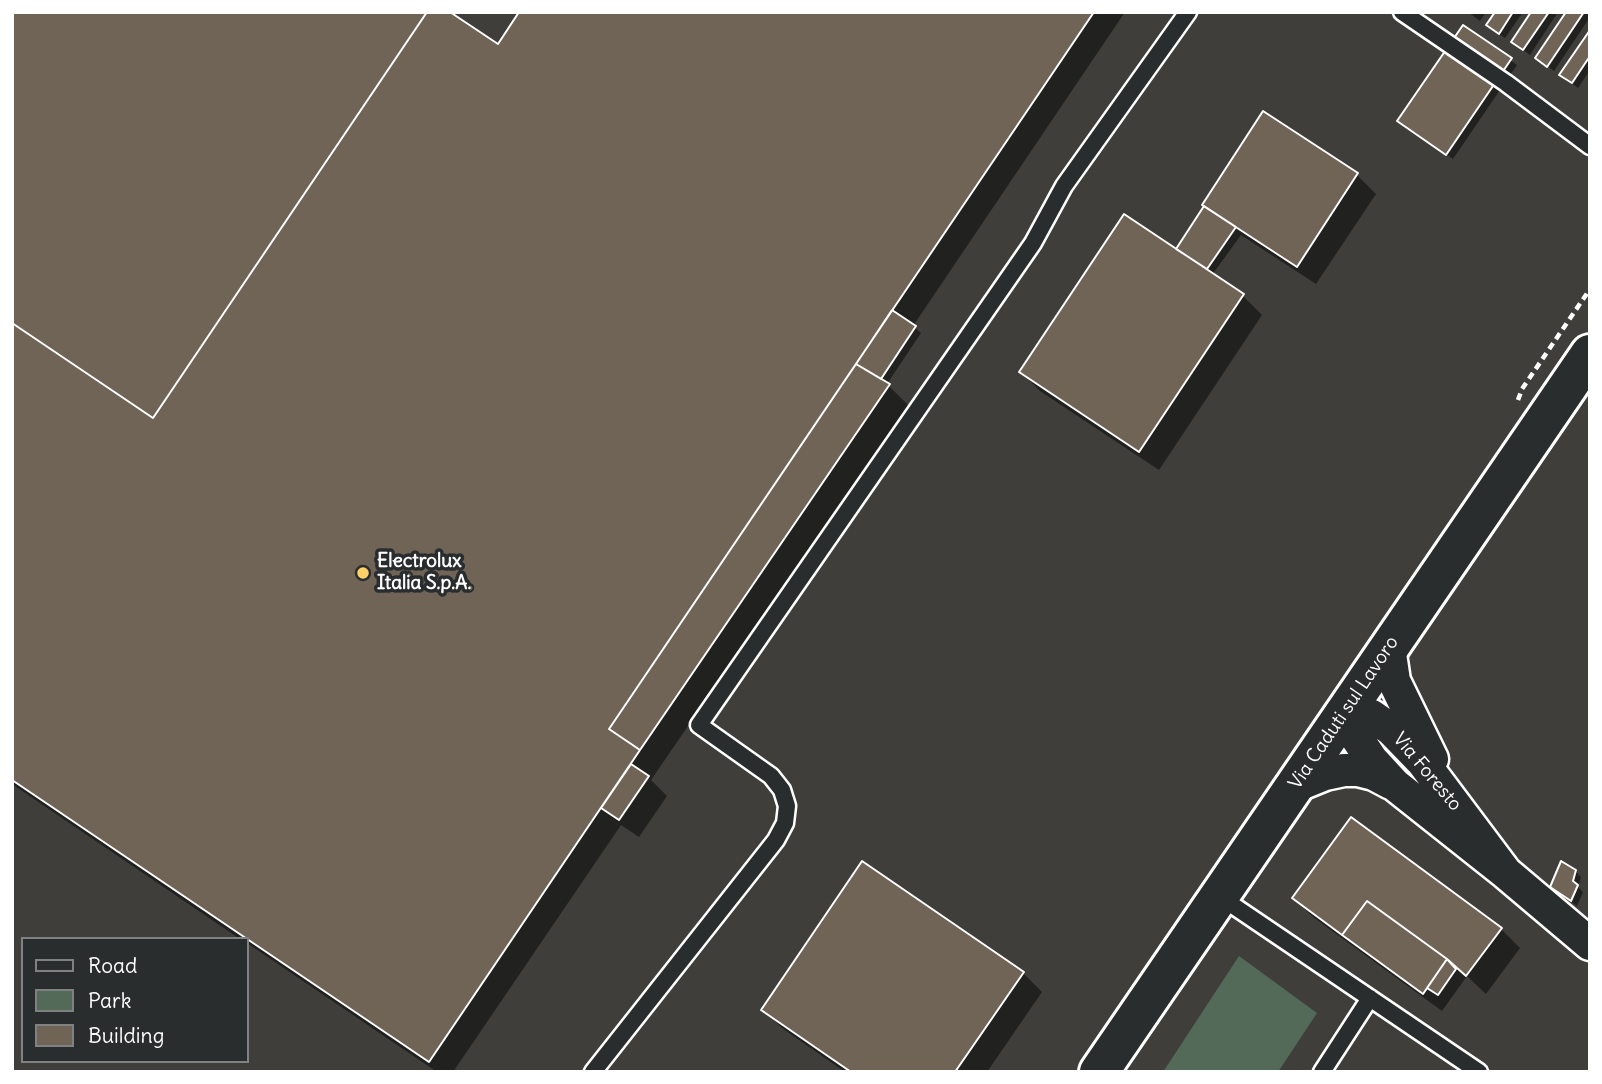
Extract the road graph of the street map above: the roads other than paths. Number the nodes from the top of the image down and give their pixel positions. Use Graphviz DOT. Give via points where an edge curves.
graph roads {
  1 [pos="1188,12"];
  2 [pos="1402,12"];
  3 [pos="1590,146"];
  4 [pos="1590,354"];
  5 [pos="1389,647"];
  6 [pos="1346,712"];
  7 [pos="1395,785"];
  8 [pos="1293,787"];
  9 [pos="1449,795"];
  10 [pos="1506,873"];
  11 [pos="1219,896"];
  12 [pos="1590,944"];
  13 [pos="1370,998"];
  14 [pos="593,1072"];
  15 [pos="1098,1072"];
  16 [pos="1322,1072"];
  17 [pos="1479,1072"];
  1 -- 14 [label="lane" via="1064,186 1033,243 699,725 771,776 787,806 785,823"];
  2 -- 3 [label="lane"];
  4 -- 5 [label="street, Via Caduti sul Lavoro"];
  5 -- 6 [label="street, Via Caduti sul Lavoro"];
  5 -- 9 [label="street" via="1394,681"];
  6 -- 7 [label="street, Via Foresto" via="1371,759"];
  6 -- 8 [label="street, Via Caduti sul Lavoro"];
  6 -- 9 [label="street, Via Foresto" via="1359,710 1392,730"];
  7 -- 8 [label="street" via="1374,774 1344,770"];
  7 -- 10 [label="street, Via Foresto"];
  8 -- 11 [label="street, Via Caduti sul Lavoro"];
  9 -- 10 [label="street, Via Foresto"];
  10 -- 12 [label="street, Via Foresto"];
  11 -- 13 [label="lane"];
  11 -- 15 [label="street, Via Caduti sul Lavoro"];
  13 -- 16 [label="lane"];
  13 -- 17 [label="lane"];
}
